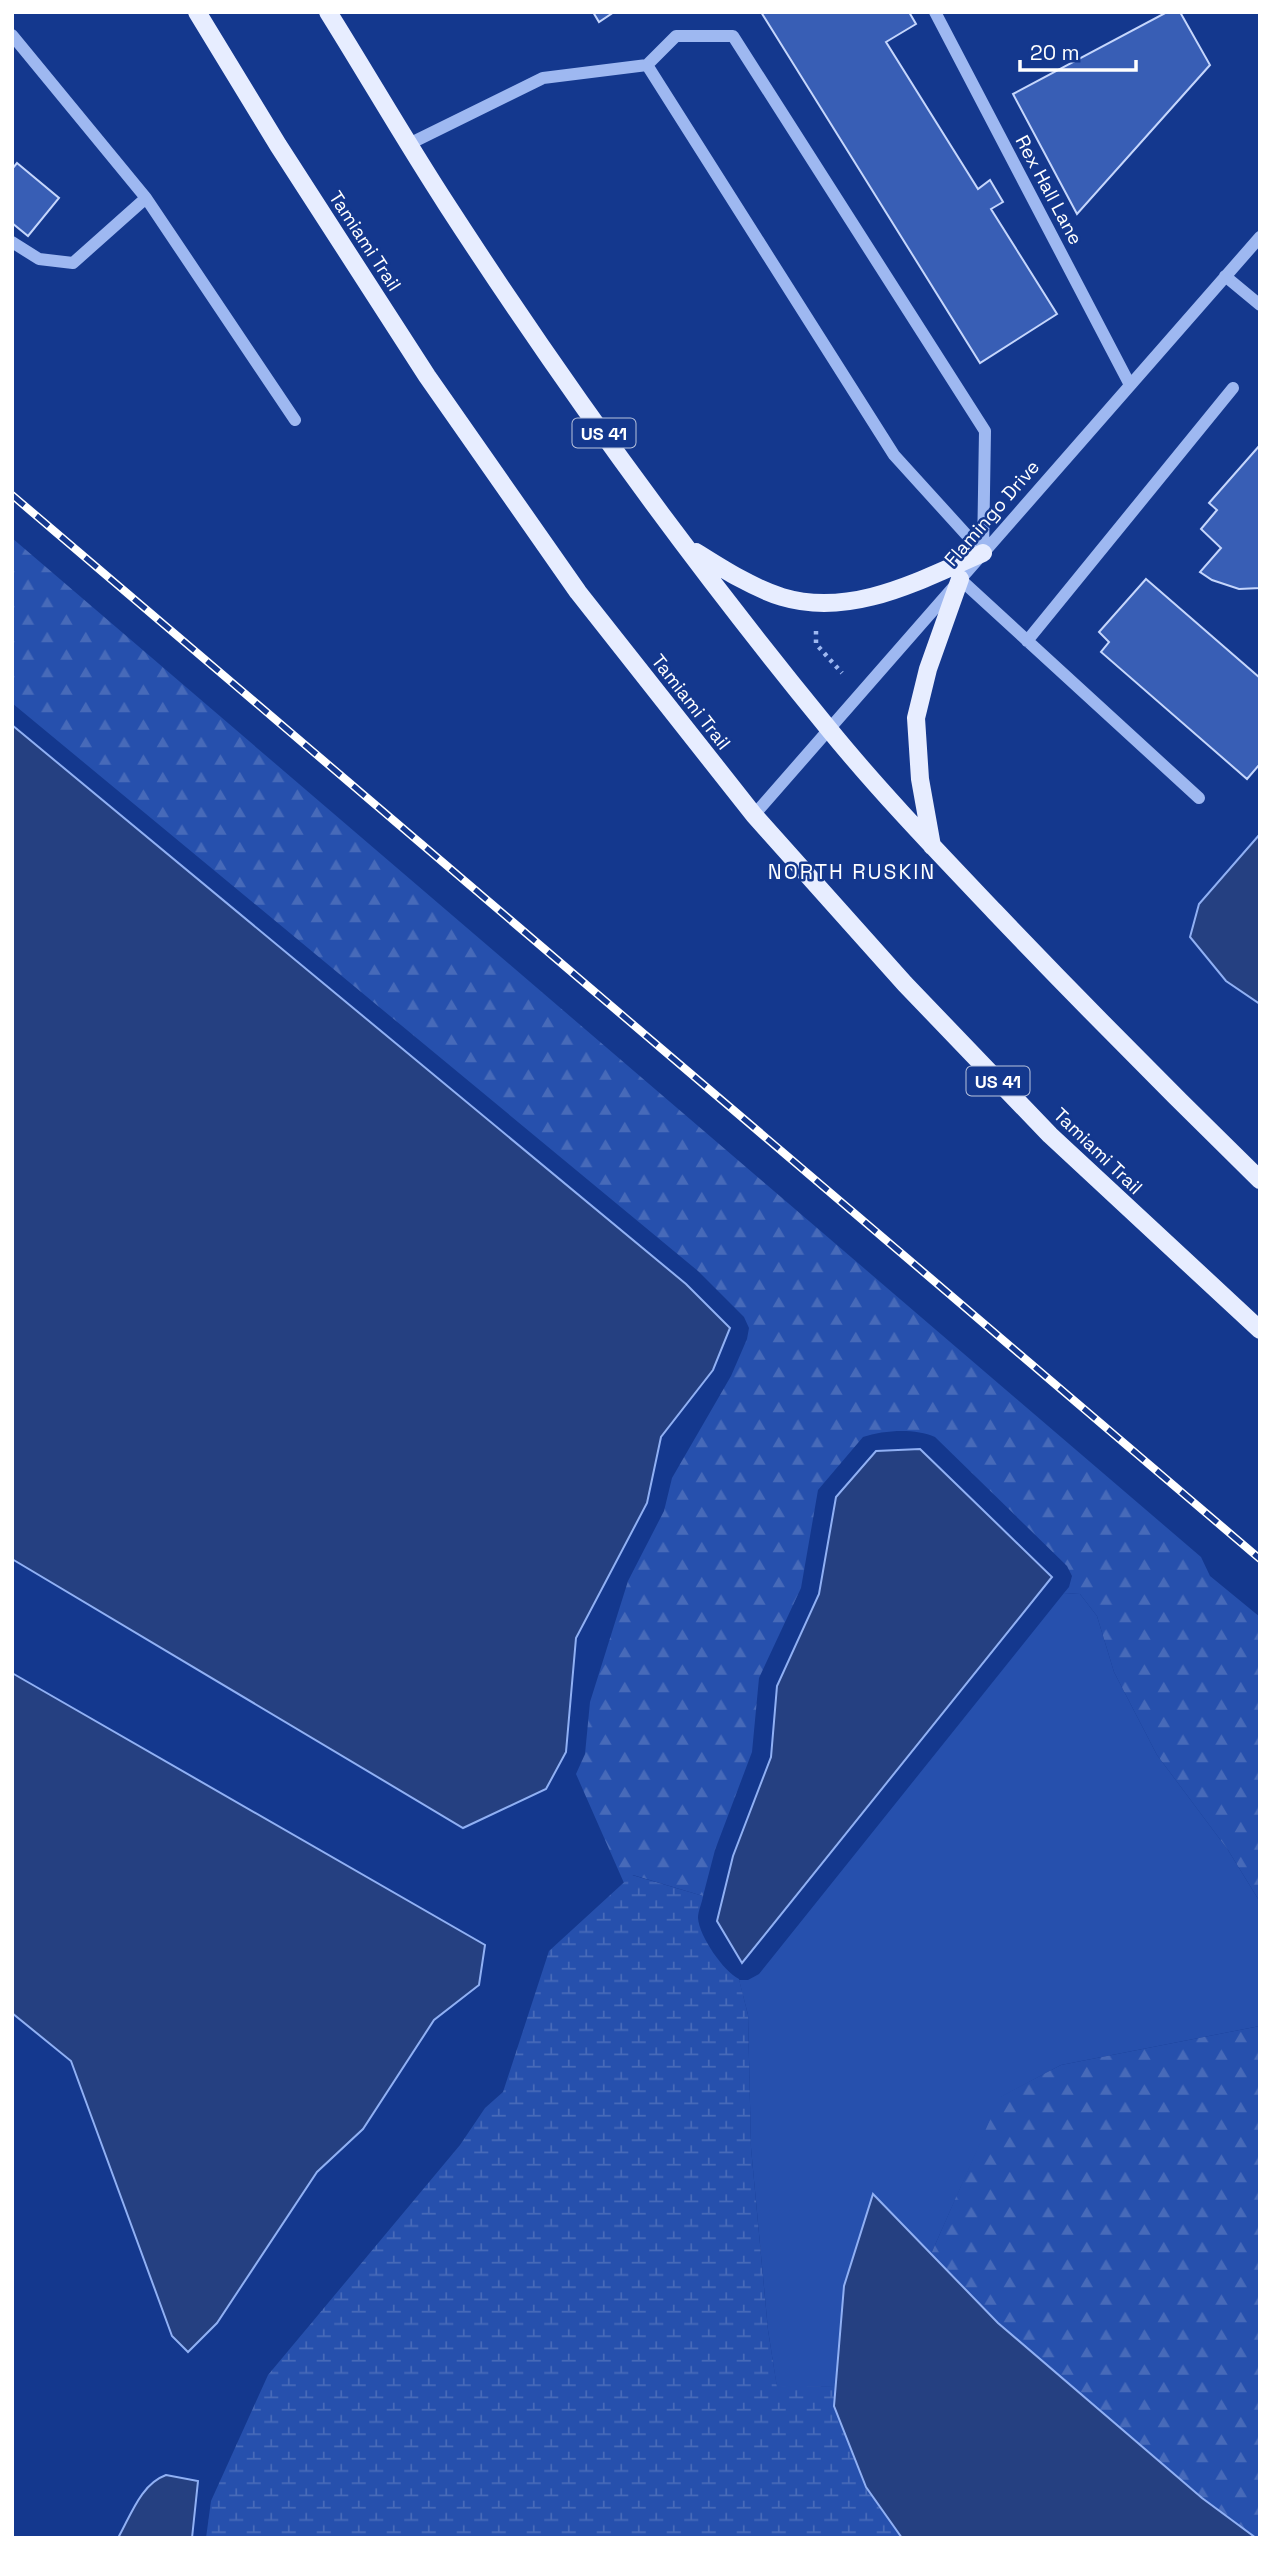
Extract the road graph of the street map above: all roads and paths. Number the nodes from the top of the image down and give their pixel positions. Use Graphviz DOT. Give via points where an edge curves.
graph roads {
  1 [pos="197,12"];
  2 [pos="328,12"];
  3 [pos="935,12"];
  4 [pos="12,35"];
  5 [pos="647,65"];
  6 [pos="410,144"];
  7 [pos="146,198"];
  8 [pos="1260,237"];
  9 [pos="12,242"];
  10 [pos="1225,276"];
  11 [pos="1260,305"];
  12 [pos="1130,385"];
  13 [pos="1233,388"];
  14 [pos="295,420"];
  15 [pos="685,546"];
  16 [pos="983,553"];
  17 [pos="960,579"];
  18 [pos="816,626"];
  19 [pos="1027,641"];
  20 [pos="842,673"];
  21 [pos="829,729"];
  22 [pos="1199,798"];
  23 [pos="754,815"];
  24 [pos="932,846"];
  25 [pos="1260,1180"];
  26 [pos="1260,1330"];
  1 -- 23 [label="main road, Tamiami Trail / US 41" via="435,388 578,592"];
  2 -- 6 [label="main road, US 41"];
  3 -- 12 [label="street, Rex Hall Lane"];
  4 -- 7 [label="street"];
  5 -- 6 [label="street" via="543,78"];
  5 -- 16 [label="street" via="894,455"];
  5 -- 16 [label="street" via="676,36 733,36 985,431"];
  6 -- 15 [label="main road, US 41" via="571,387"];
  7 -- 9 [label="street" via="73,262 38,259"];
  7 -- 14 [label="street"];
  8 -- 10 [label="street, Flamingo Drive"];
  10 -- 11 [label="street"];
  10 -- 12 [label="street, Flamingo Drive"];
  12 -- 16 [label="street, Flamingo Drive"];
  13 -- 19 [label="street"];
  15 -- 16 [label="main road" via="738,578 782,597 826,604 885,595"];
  15 -- 21 [label="main road, US 41"];
  16 -- 17 [label="street, Flamingo Drive"];
  17 -- 19 [label="street"];
  17 -- 21 [label="street, Flamingo Drive"];
  17 -- 24 [label="main road" via="916,718 920,779"];
  18 -- 20 [label="path" via="817,644"];
  19 -- 22 [label="street"];
  21 -- 23 [label="street, Flamingo Drive"];
  21 -- 24 [label="main road, US 41"];
  23 -- 26 [label="main road, Tamiami Trail / US 41" via="905,984 1050,1135"];
  24 -- 25 [label="main road, US 41" via="1111,1034"];
}
